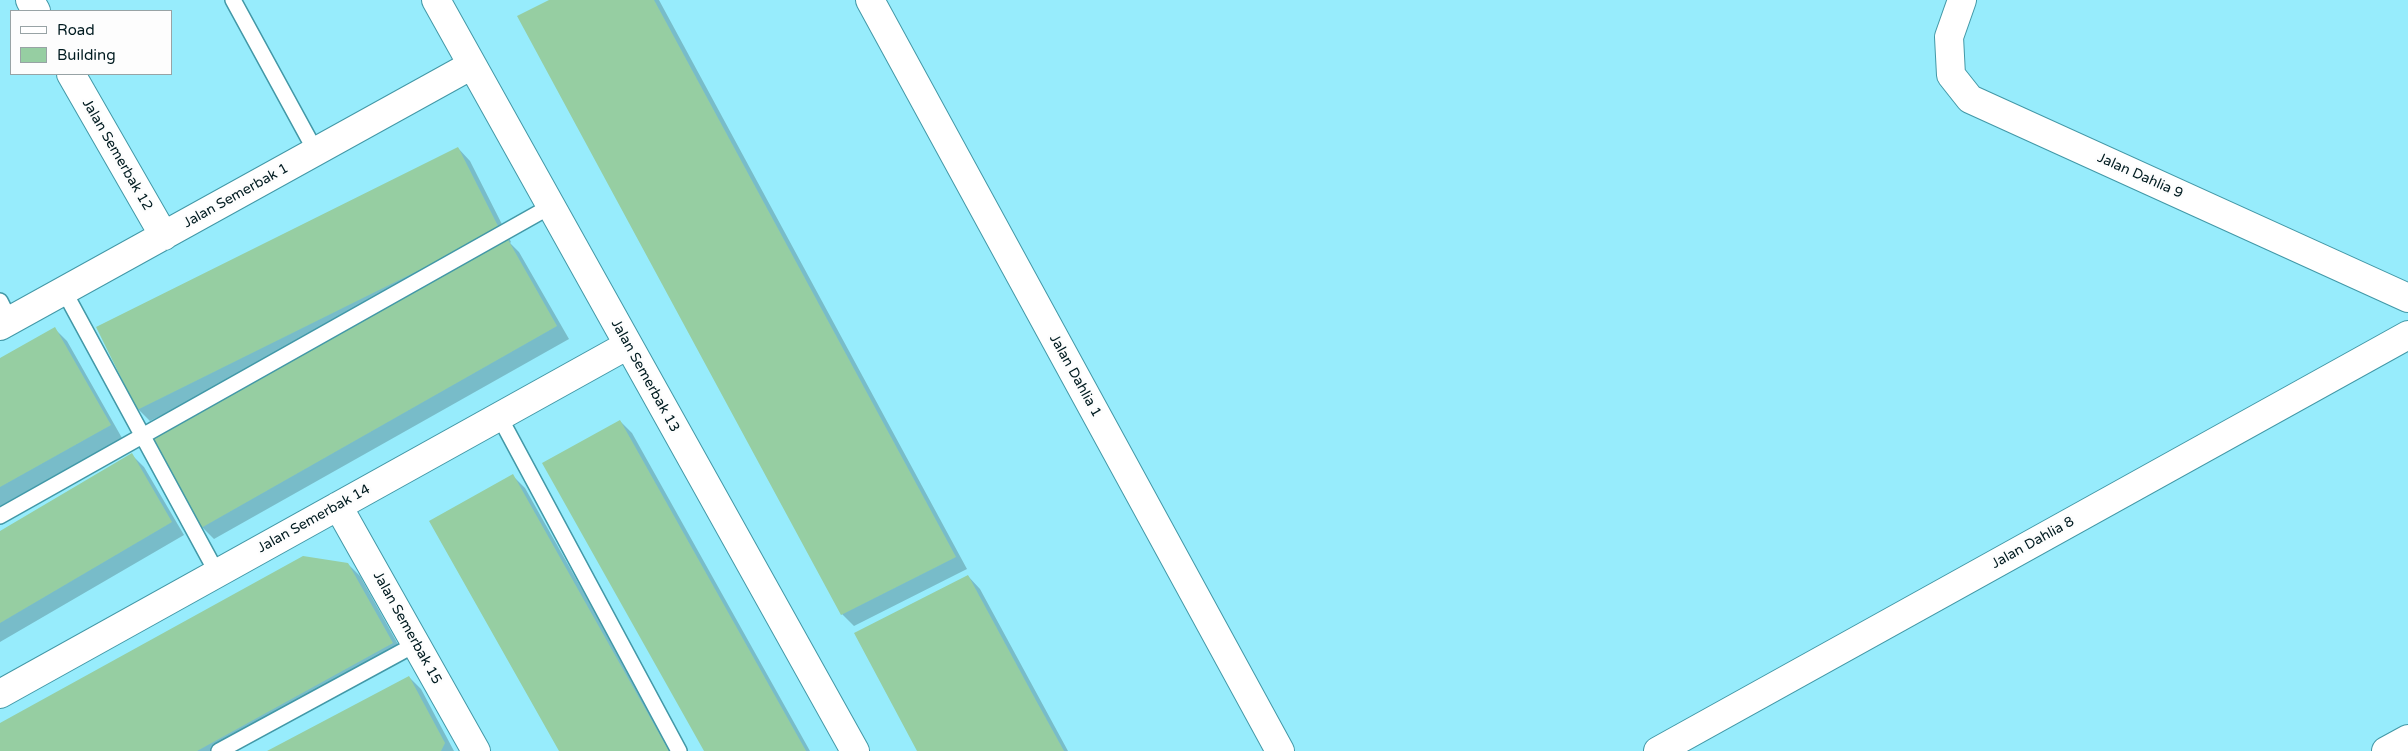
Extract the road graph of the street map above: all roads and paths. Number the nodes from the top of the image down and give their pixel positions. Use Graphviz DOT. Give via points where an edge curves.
graph roads {
  1 [pos="233,0"];
  2 [pos="436,0"];
  3 [pos="870,0"];
  4 [pos="1962,0"];
  5 [pos="472,65"];
  6 [pos="72,75"];
  7 [pos="316,152"];
  8 [pos="551,206"];
  9 [pos="164,236"];
  10 [pos="64,291"];
  11 [pos="2408,298"];
  12 [pos="4,316"];
  13 [pos="2408,335"];
  14 [pos="628,345"];
  15 [pos="499,416"];
  16 [pos="142,436"];
  17 [pos="338,506"];
  18 [pos="0,516"];
  19 [pos="217,573"];
  20 [pos="416,644"];
  21 [pos="0,694"];
  22 [pos="2408,739"];
  23 [pos="219,751"];
  24 [pos="476,751"];
  25 [pos="679,751"];
  26 [pos="855,751"];
  27 [pos="1280,751"];
  28 [pos="1658,751"];
  29 [pos="2386,751"];
  1 -- 7 [label="lane"];
  2 -- 5 [label="street, Jalan Semerbak 13"];
  3 -- 27 [label="street, Jalan Dahlia 1"];
  4 -- 11 [label="street, Jalan Dahlia 9" via="1949,36 1951,74 1970,98"];
  5 -- 7 [label="street, Jalan Semerbak 1"];
  5 -- 8 [label="street, Jalan Semerbak 13"];
  6 -- 9 [label="street, Jalan Semerbak 12"];
  7 -- 9 [label="street, Jalan Semerbak 1"];
  8 -- 14 [label="street, Jalan Semerbak 13"];
  8 -- 16 [label="lane"];
  9 -- 10 [label="street, Jalan Semerbak 1"];
  10 -- 12 [label="street, Jalan Semerbak 1"];
  10 -- 16 [label="lane"];
  13 -- 28 [label="street, Jalan Dahlia 8"];
  14 -- 15 [label="street, Jalan Semerbak 14"];
  14 -- 26 [label="street, Jalan Semerbak 13"];
  15 -- 17 [label="street, Jalan Semerbak 14"];
  15 -- 25 [label="lane"];
  16 -- 18 [label="lane"];
  16 -- 19 [label="lane"];
  17 -- 19 [label="street, Jalan Semerbak 14"];
  17 -- 20 [label="street, Jalan Semerbak 15"];
  19 -- 21 [label="street, Jalan Semerbak 14"];
  20 -- 23 [label="lane"];
  20 -- 24 [label="street, Jalan Semerbak 15"];
  22 -- 29 [label="street"];
}
